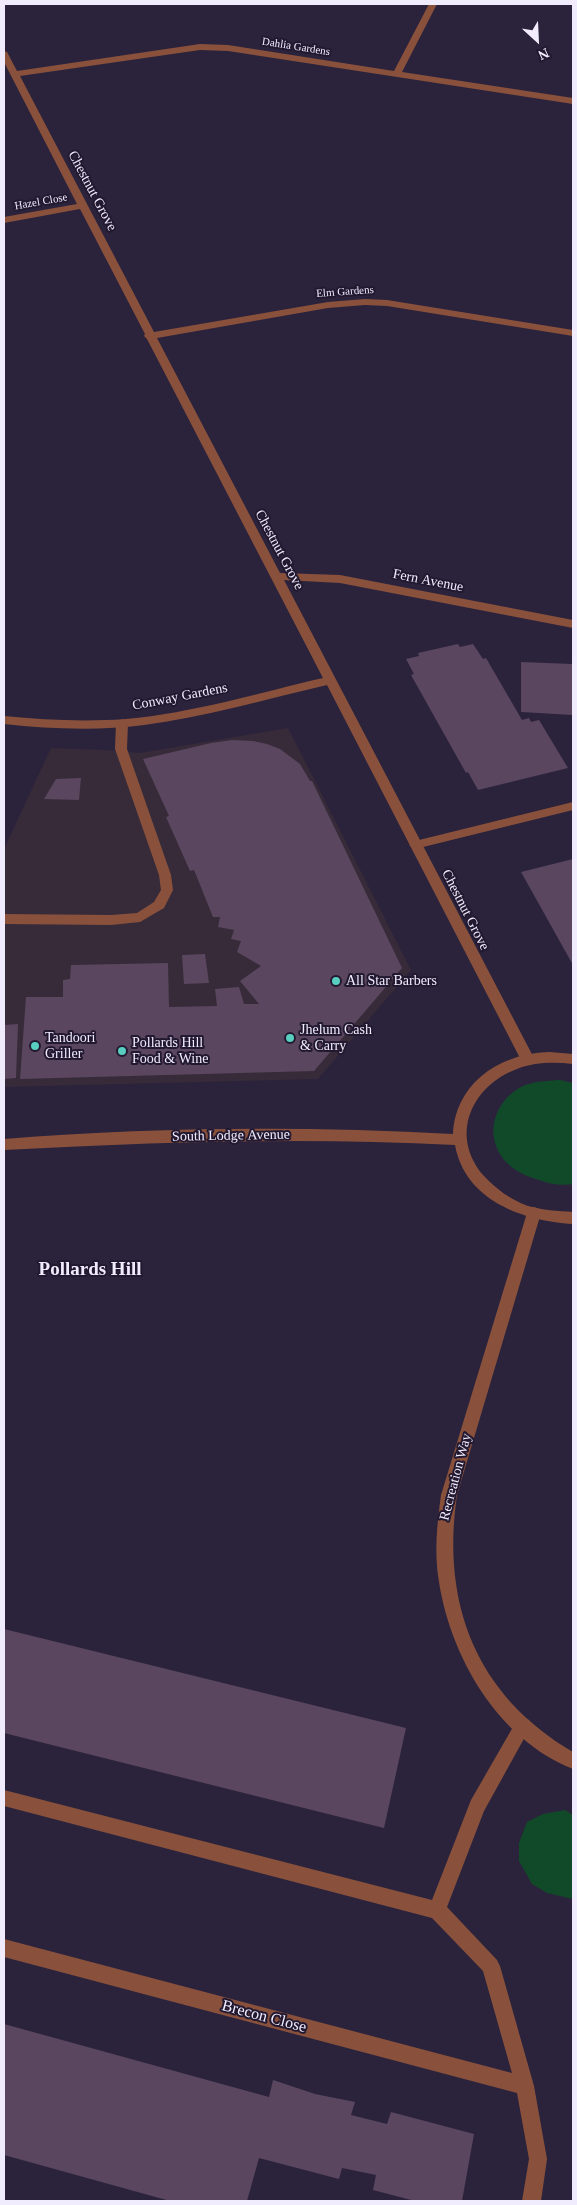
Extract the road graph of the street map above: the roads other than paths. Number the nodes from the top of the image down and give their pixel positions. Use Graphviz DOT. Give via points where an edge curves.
graph roads {
  1 [pos="433,4"];
  2 [pos="4,54"];
  3 [pos="397,73"];
  4 [pos="14,74"];
  5 [pos="573,101"];
  6 [pos="82,206"];
  7 [pos="4,220"];
  8 [pos="573,333"];
  9 [pos="149,336"];
  10 [pos="276,576"];
  11 [pos="573,624"];
  12 [pos="329,680"];
  13 [pos="4,720"];
  14 [pos="122,723"];
  15 [pos="573,806"];
  16 [pos="415,845"];
  17 [pos="4,919"];
  18 [pos="573,1059"];
  19 [pos="528,1060"];
  20 [pos="459,1140"];
  21 [pos="4,1145"];
  22 [pos="534,1213"];
  23 [pos="573,1218"];
  24 [pos="523,1726"];
  25 [pos="573,1761"];
  26 [pos="4,1798"];
  27 [pos="437,1910"];
  28 [pos="4,1948"];
  29 [pos="525,2086"];
  30 [pos="532,2201"];
  1 -- 3 [label="street"];
  2 -- 4 [label="street, Chestnut Grove"];
  3 -- 4 [label="street, Dahlia Gardens" via="228,48 200,47"];
  3 -- 5 [label="street, Dahlia Gardens"];
  4 -- 6 [label="street, Chestnut Grove"];
  6 -- 7 [label="street, Hazel Close"];
  6 -- 9 [label="street, Chestnut Grove"];
  8 -- 9 [label="street, Elm Gardens" via="366,302 298,309"];
  9 -- 10 [label="street, Chestnut Grove"];
  10 -- 11 [label="street, Fern Avenue" via="340,579"];
  10 -- 12 [label="street, Chestnut Grove"];
  12 -- 14 [label="street, Conway Gardens" via="166,718"];
  12 -- 16 [label="street, Chestnut Grove"];
  13 -- 14 [label="street, Conway Gardens" via="60,724"];
  14 -- 17 [label="street" via="121,749 165,875 167,890 159,905 140,917 110,920"];
  15 -- 16 [label="street"];
  16 -- 19 [label="street, Chestnut Grove"];
  18 -- 19 [label="street"];
  19 -- 20 [label="street" via="502,1069 472,1092 460,1121"];
  20 -- 21 [label="street, South Lodge Avenue" via="254,1135"];
  20 -- 22 [label="street" via="466,1161 478,1180 514,1206"];
  22 -- 23 [label="street"];
  22 -- 24 [label="street, Recreation Way" via="449,1495 442,1540 446,1588 464,1645 492,1691"];
  24 -- 25 [label="street, Recreation Way"];
  24 -- 27 [label="street" via="478,1806"];
  26 -- 27 [label="street"];
  27 -- 29 [label="street" via="491,1966"];
  28 -- 29 [label="street, Brecon Close"];
  29 -- 30 [label="street" via="538,2159"];
}
